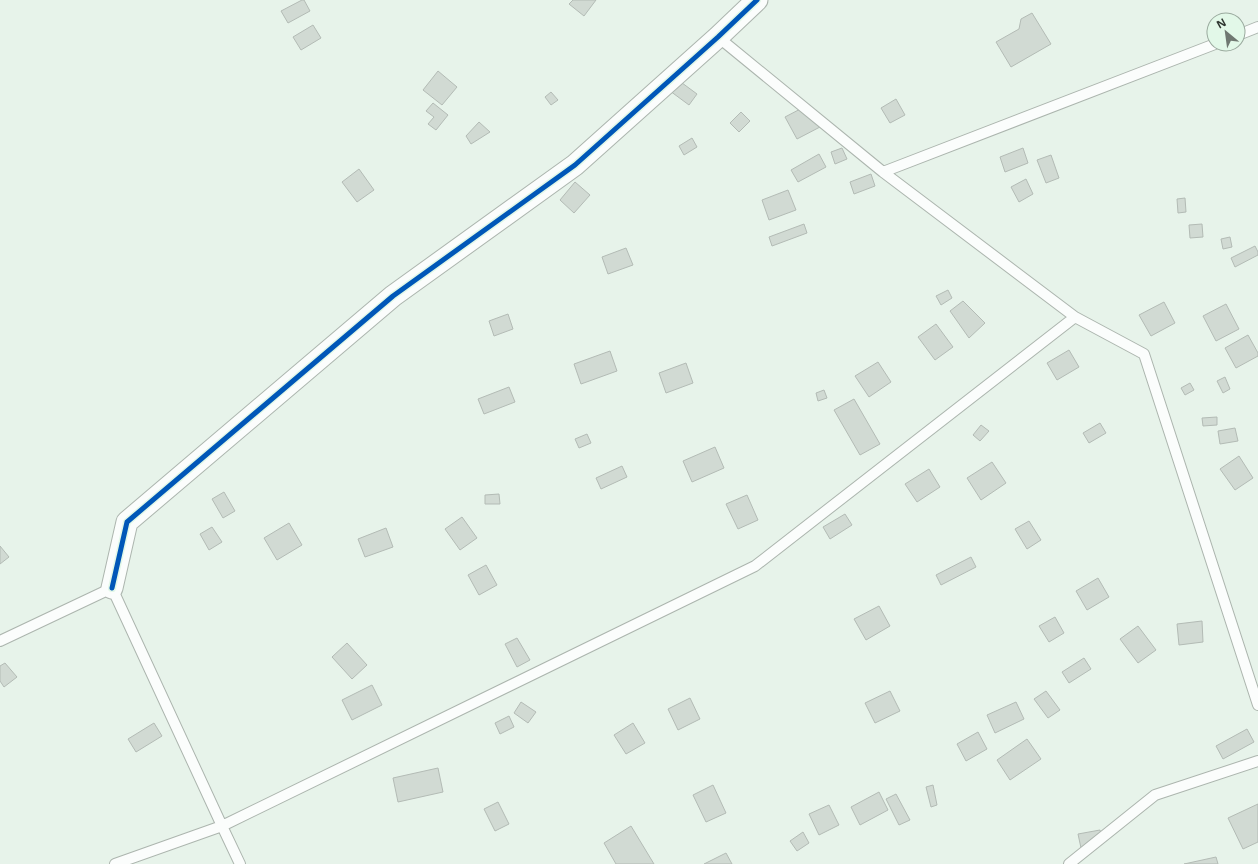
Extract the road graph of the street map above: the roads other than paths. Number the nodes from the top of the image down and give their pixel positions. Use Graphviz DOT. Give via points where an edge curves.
graph roads {
  1 [pos="757,0"];
  2 [pos="1258,27"];
  3 [pos="1246,32"];
  4 [pos="718,37"];
  5 [pos="1206,47"];
  6 [pos="883,172"];
  7 [pos="1076,317"];
  8 [pos="112,588"];
  9 [pos="0,641"];
  10 [pos="1258,705"];
  11 [pos="1258,761"];
  12 [pos="222,826"];
  13 [pos="115,864"];
  14 [pos="240,864"];
  15 [pos="1069,864"];
  1 -- 4 [label="street"];
  2 -- 3 [label="lane"];
  4 -- 6 [label="lane"];
  4 -- 8 [label="street" via="575,165 393,296 127,522"];
  5 -- 6 [label="lane"];
  6 -- 7 [label="lane"];
  7 -- 10 [label="lane" via="1144,354"];
  7 -- 12 [label="lane" via="755,566"];
  8 -- 9 [label="lane"];
  8 -- 12 [label="lane"];
  11 -- 15 [label="lane" via="1155,795"];
  12 -- 13 [label="lane"];
  12 -- 14 [label="lane"];
}
